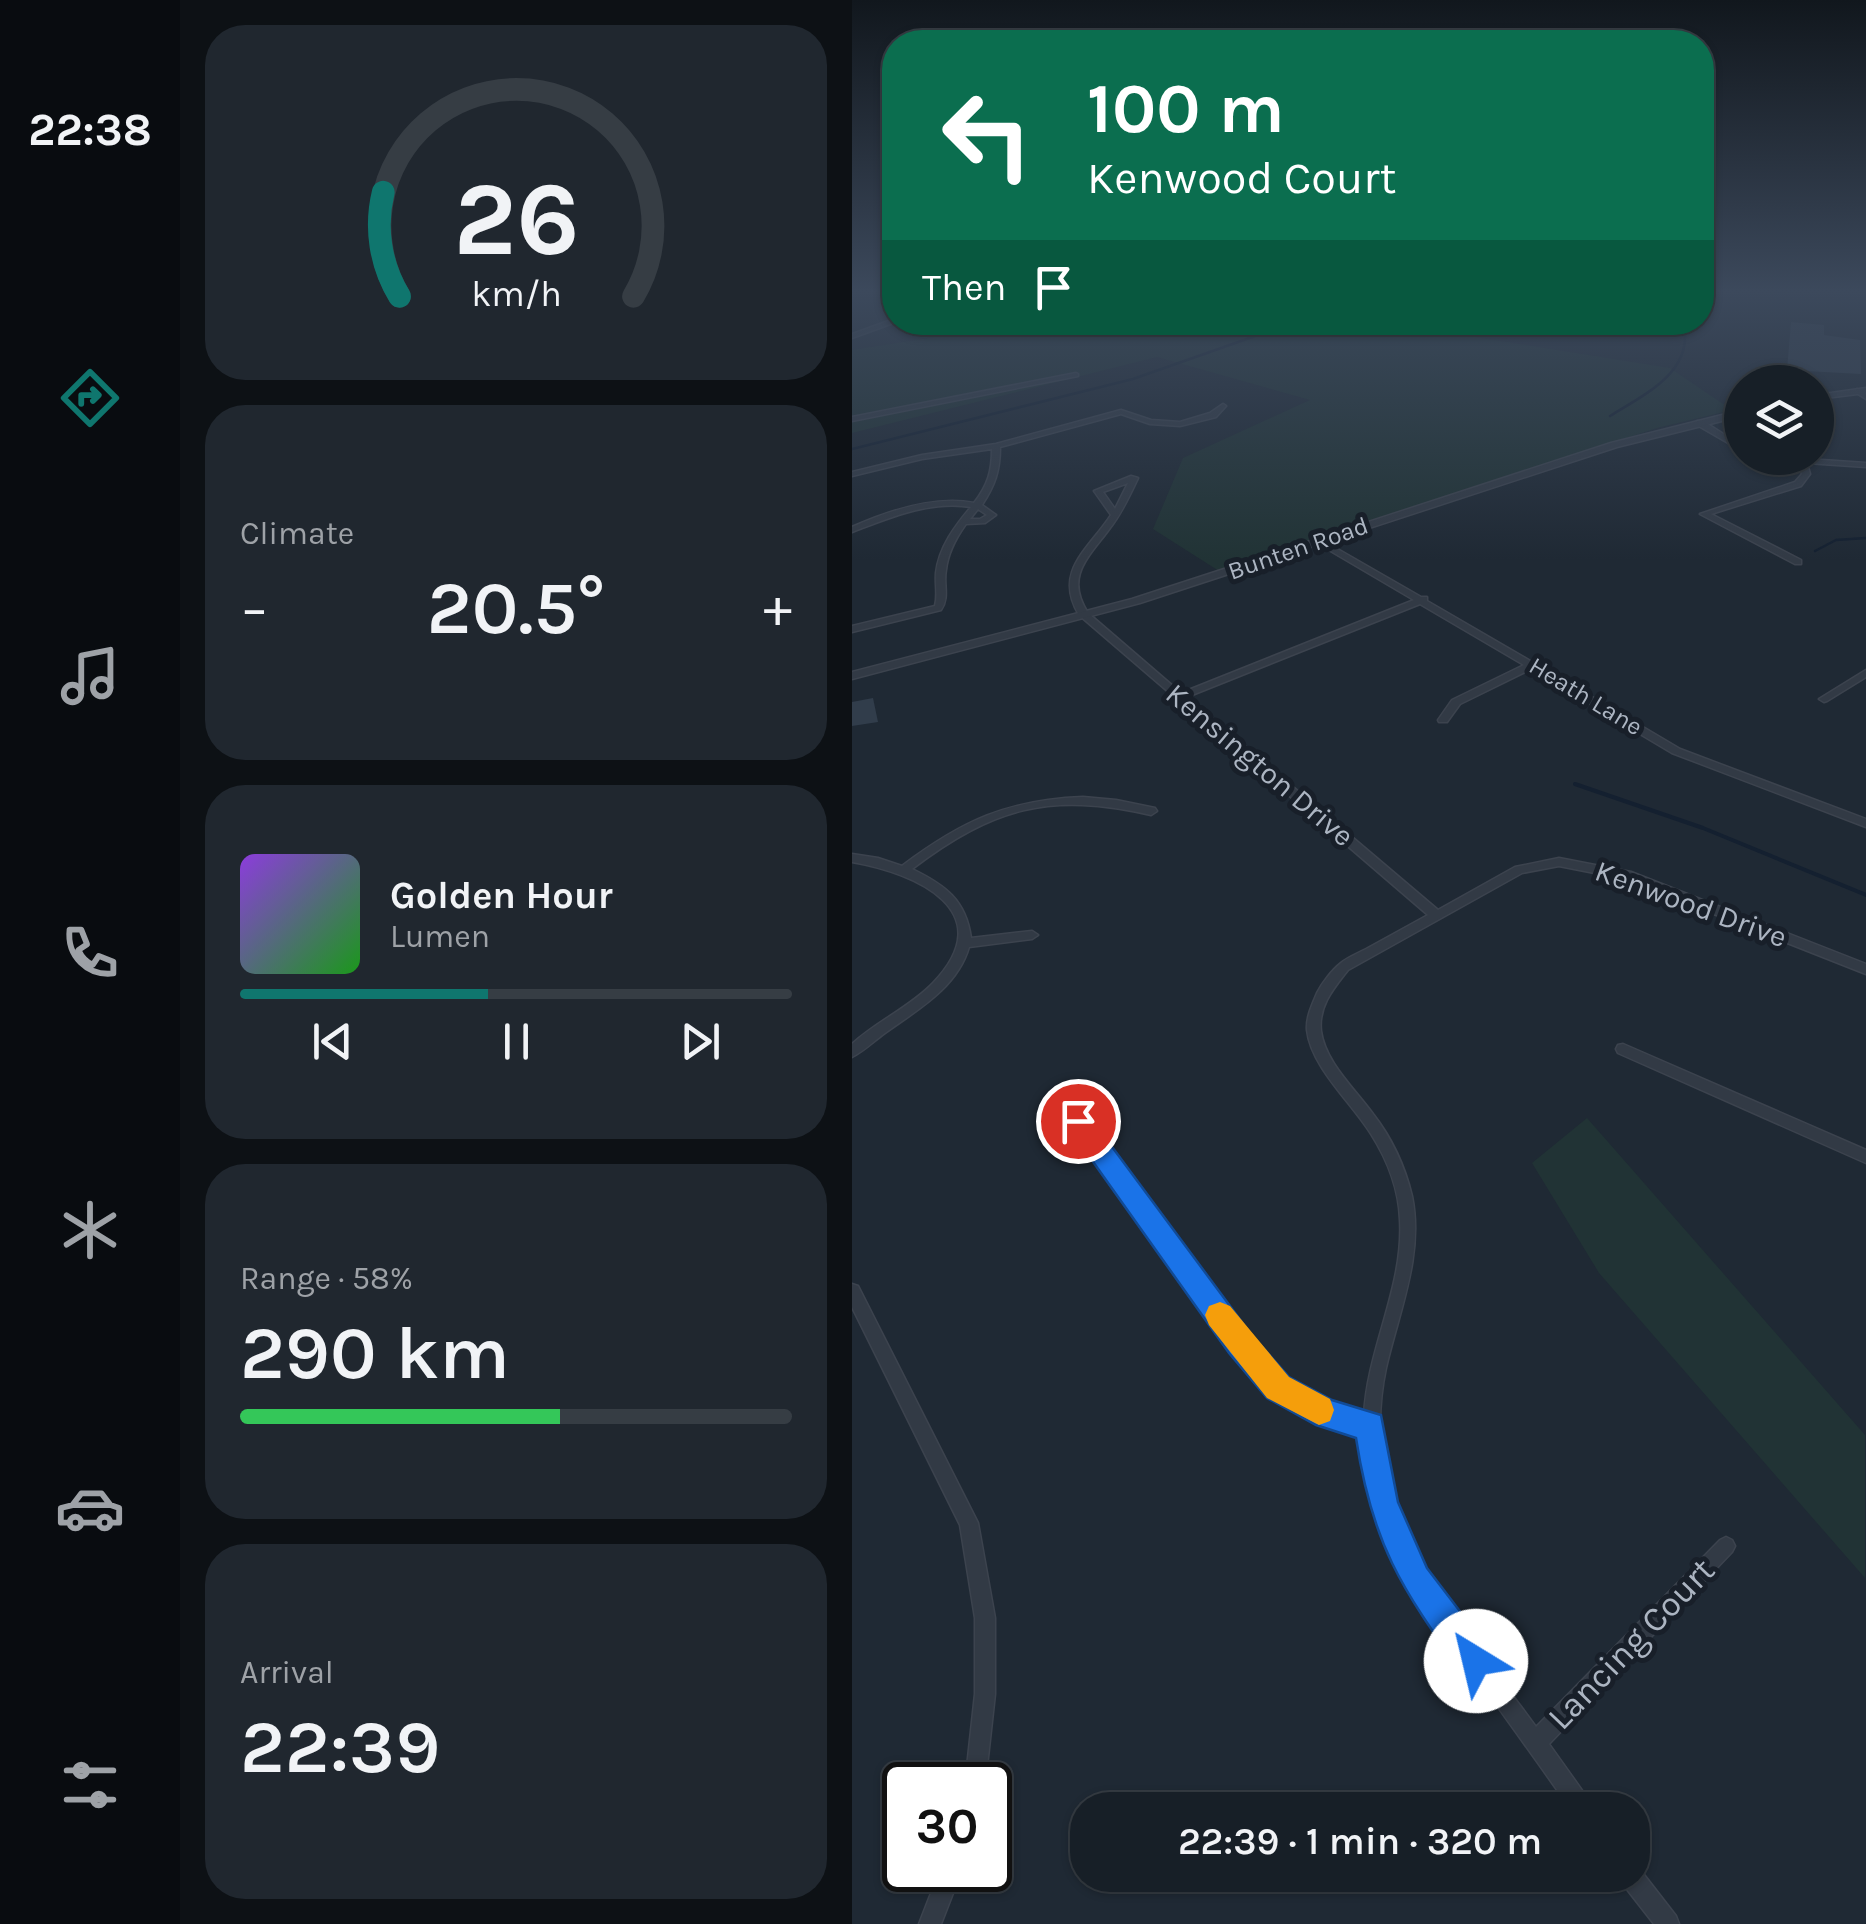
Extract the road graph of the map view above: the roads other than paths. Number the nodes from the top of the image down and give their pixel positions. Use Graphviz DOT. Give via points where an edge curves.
graph roads {
  1 [pos="1047,381"];
  2 [pos="1863,393"];
  3 [pos="1834,396"];
  4 [pos="1224,406"];
  5 [pos="1724,417"];
  6 [pos="852,420"];
  7 [pos="1700,424"];
  8 [pos="1724,438"];
  9 [pos="996,446"];
  10 [pos="1834,463"];
  11 [pos="1866,465"];
  12 [pos="852,474"];
  13 [pos="1805,475"];
  14 [pos="976,506"];
  15 [pos="1115,516"];
  16 [pos="963,522"];
  17 [pos="852,530"];
  18 [pos="1320,540"];
  19 [pos="1798,562"];
  20 [pos="1424,599"];
  21 [pos="1084,615"];
  22 [pos="852,629"];
  23 [pos="1534,664"];
  24 [pos="1866,672"];
  25 [pos="852,676"];
  26 [pos="1179,698"];
  27 [pos="1824,700"];
  28 [pos="1442,720"];
  29 [pos="1151,811"];
  30 [pos="1866,823"];
  31 [pos="852,858"];
  32 [pos="905,868"];
  33 [pos="1436,915"];
  34 [pos="1032,935"];
  35 [pos="964,943"];
  36 [pos="1866,969"];
  37 [pos="1623,1049"];
  38 [pos="852,1052"];
  39 [pos="1078,1121"];
  40 [pos="1866,1157"];
  41 [pos="852,1290"];
  42 [pos="1370,1426"];
  43 [pos="1726,1546"];
  44 [pos="1536,1742"];
  45 [pos="977,1762"];
  46 [pos="1571,1792"];
  47 [pos="942,1892"];
  48 [pos="1643,1892"];
  49 [pos="930,1924"];
  50 [pos="1668,1924"];
  1 -- 6 [label="street"];
  2 -- 3 [label="street"];
  4 -- 9 [label="street" via="1180,424 1121,412"];
  5 -- 7 [label="street, Bunten Road"];
  7 -- 8 [label="street"];
  7 -- 18 [label="street, Bunten Road" via="1614,445"];
  9 -- 12 [label="street"];
  9 -- 14 [label="street" via="994,479"];
  10 -- 11 [label="street"];
  13 -- 19 [label="street" via="1798,484 1704,514"];
  14 -- 16 [label="street"];
  14 -- 16 [label="street" via="992,515"];
  14 -- 17 [label="street" via="916,507"];
  15 -- 15 [label="street" via="1098,491 1134,478 1125,496"];
  15 -- 21 [label="street" via="1073,574 1073,600"];
  16 -- 22 [label="street" via="942,554 938,608"];
  18 -- 20 [label="street, Heath Lane"];
  18 -- 21 [label="street, Bunten Road"];
  20 -- 23 [label="street, Heath Lane"];
  20 -- 26 [label="street"];
  21 -- 25 [label="street, Bunten Road"];
  21 -- 26 [label="street, Kensington Drive"];
  23 -- 28 [label="street" via="1456,702"];
  23 -- 30 [label="street, Heath Lane" via="1676,752"];
  24 -- 27 [label="street"];
  26 -- 33 [label="street, Kensington Drive"];
  29 -- 32 [label="street" via="1116,804 1015,806 946,835"];
  31 -- 32 [label="street"];
  32 -- 35 [label="street" via="957,903"];
  33 -- 36 [label="street, Kenwood Drive" via="1519,870 1559,862 1594,865"];
  33 -- 42 [label="street, Kenwood Drive" via="1344,966 1323,989 1313,1020 1314,1041 1391,1155 1405,1199 1408,1238"];
  34 -- 35 [label="street"];
  35 -- 38 [label="street" via="938,986"];
  37 -- 40 [label="street"];
  39 -- 42 [label="street" via="1278,1387 1327,1414"];
  41 -- 45 [label="street" via="969,1523 985,1618"];
  42 -- 44 [label="street, Kenwood Drive" via="1382,1504 1416,1580"];
  43 -- 44 [label="street, Lancing Court"];
  44 -- 46 [label="street, Kenwood Drive"];
  47 -- 49 [label="street"];
  48 -- 50 [label="street"];
}
